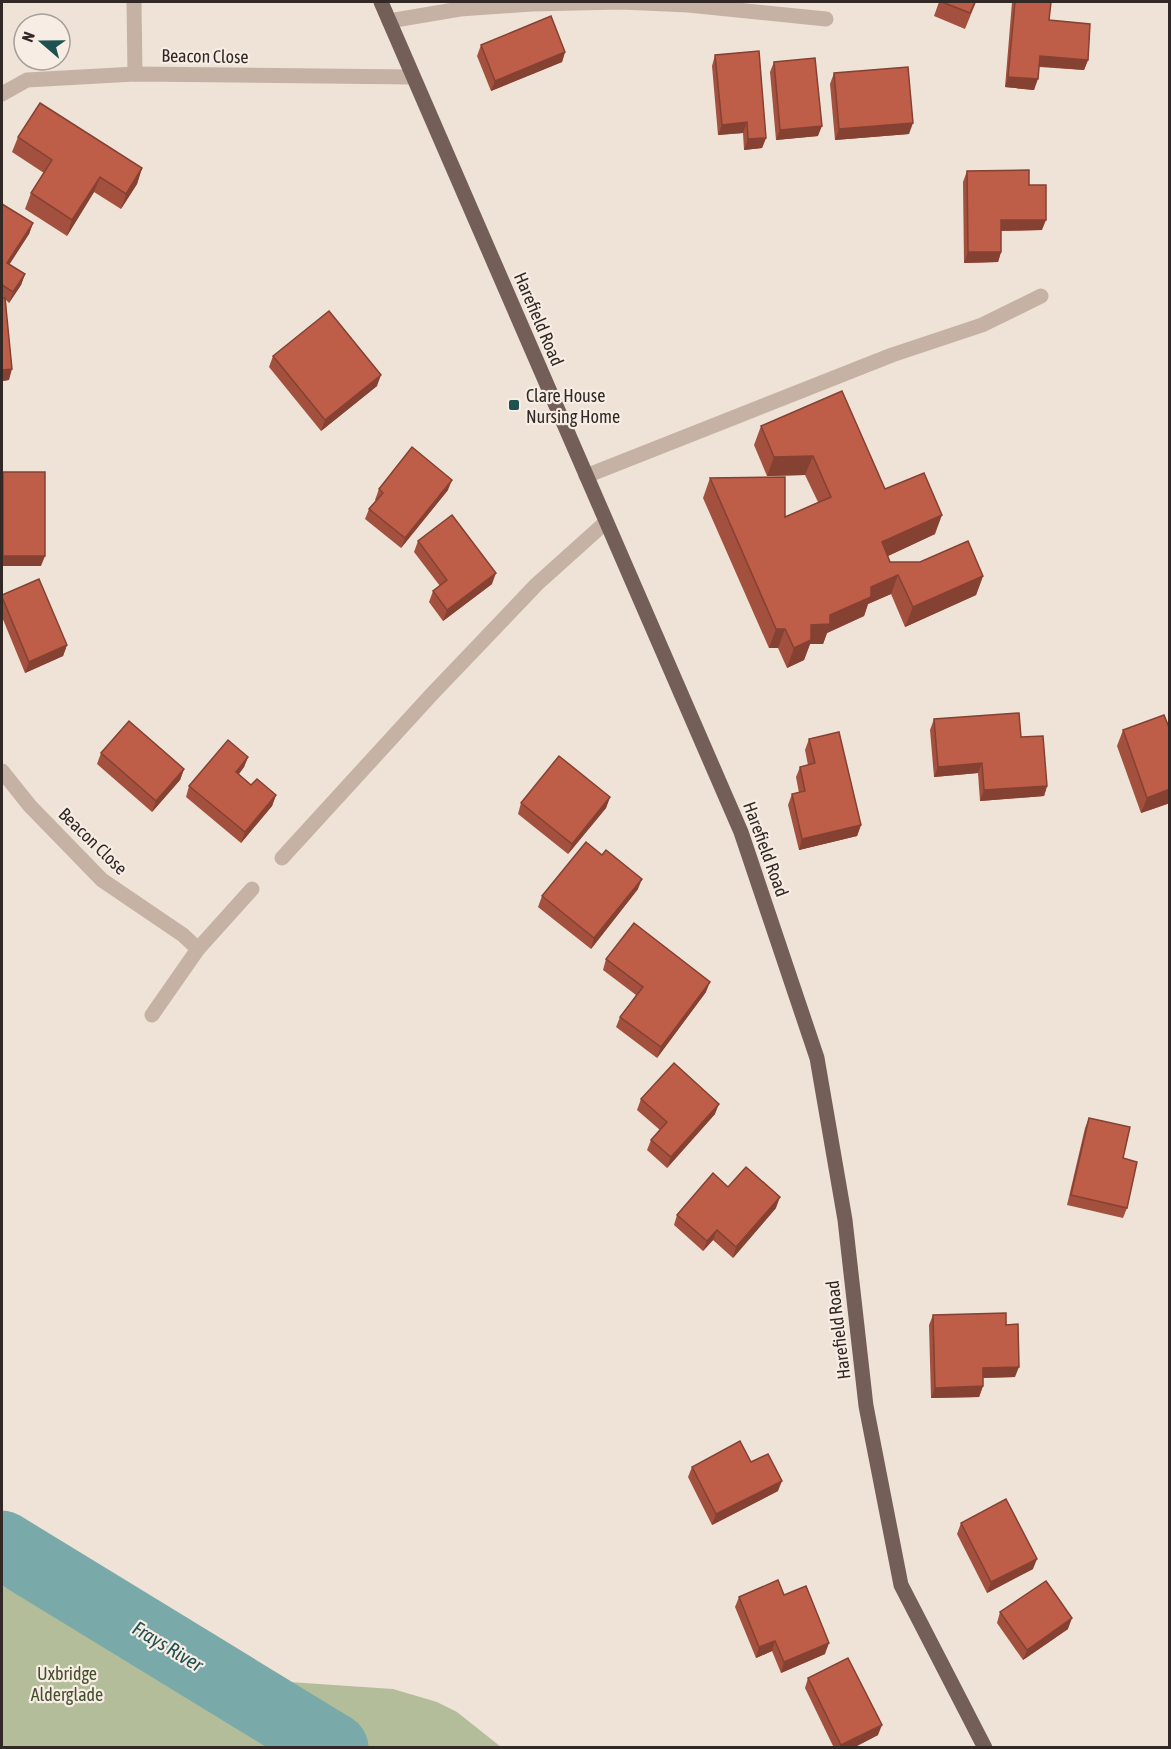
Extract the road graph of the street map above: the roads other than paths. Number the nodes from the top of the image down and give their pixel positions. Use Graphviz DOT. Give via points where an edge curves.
graph roads {
  1 [pos="134,2"];
  2 [pos="381,2"];
  3 [pos="826,19"];
  4 [pos="389,21"];
  5 [pos="135,74"];
  6 [pos="412,77"];
  7 [pos="2,94"];
  8 [pos="1041,296"];
  9 [pos="586,476"];
  10 [pos="606,522"];
  11 [pos="2,771"];
  12 [pos="282,858"];
  13 [pos="252,889"];
  14 [pos="198,948"];
  15 [pos="152,1015"];
  16 [pos="985,1748"];
  1 -- 5 [label="street"];
  2 -- 4 [label="main road, Harefield Road"];
  3 -- 4 [label="street" via="621,2 532,4"];
  4 -- 6 [label="main road, Harefield Road"];
  5 -- 6 [label="street, Beacon Close"];
  5 -- 7 [label="street, Beacon Close" via="27,80"];
  6 -- 9 [label="main road, Harefield Road"];
  8 -- 9 [label="street" via="982,325 892,355"];
  9 -- 10 [label="main road, Harefield Road"];
  10 -- 12 [label="street" via="537,584"];
  10 -- 16 [label="main road, Harefield Road" via="741,832 817,1058 845,1220 866,1406 902,1585"];
  11 -- 14 [label="street, Beacon Close" via="30,806 102,880"];
  13 -- 14 [label="street"];
  14 -- 15 [label="street"];
}
